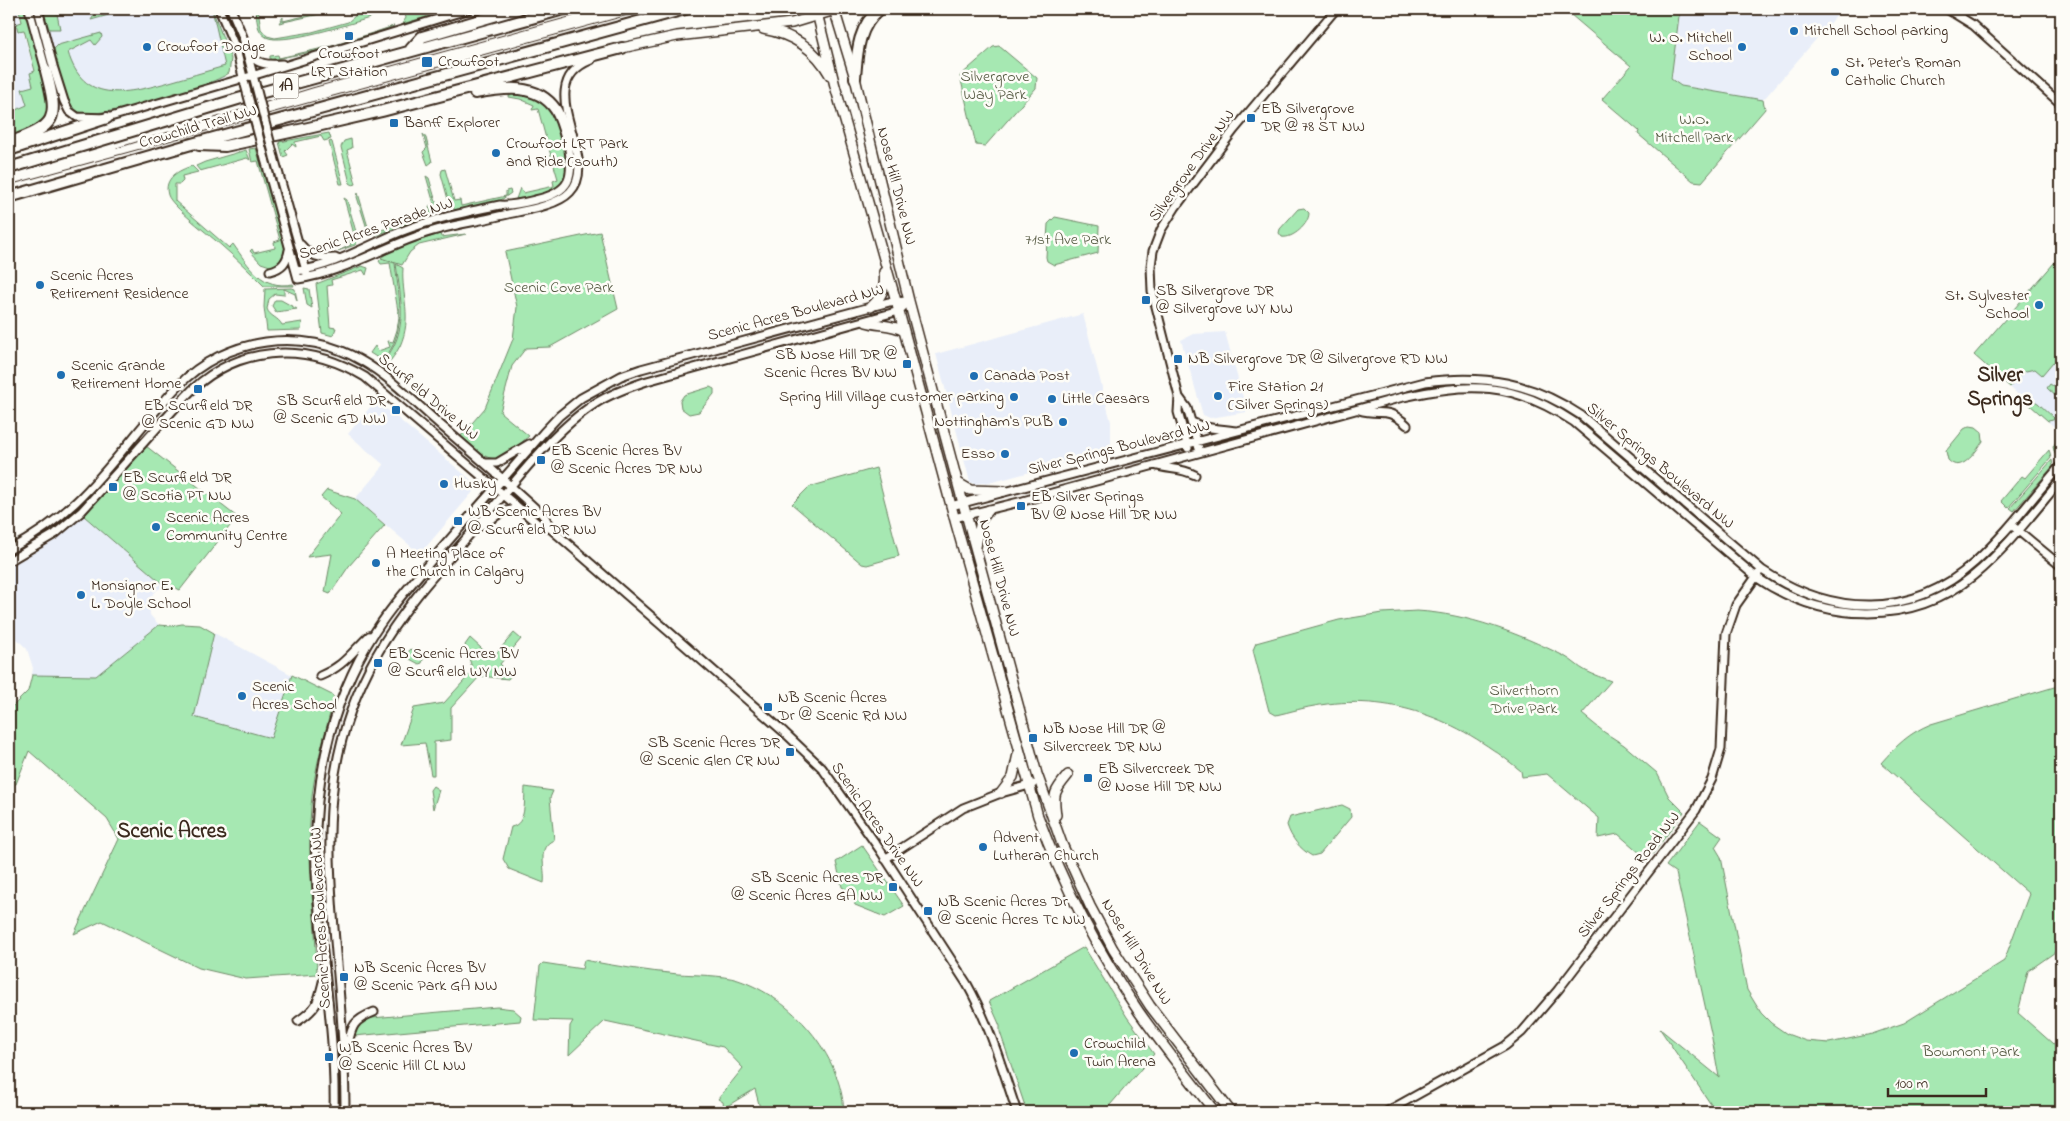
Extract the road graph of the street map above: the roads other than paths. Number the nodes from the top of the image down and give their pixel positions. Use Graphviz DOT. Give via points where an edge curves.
graph roads {
  1 [pos="29,9"];
  2 [pos="38,9"];
  3 [pos="219,9"];
  4 [pos="231,9"];
  5 [pos="470,9"];
  6 [pos="518,9"];
  7 [pos="564,9"];
  8 [pos="685,9"];
  9 [pos="836,9"];
  10 [pos="880,9"];
  11 [pos="1336,9"];
  12 [pos="1948,9"];
  13 [pos="817,12"];
  14 [pos="753,28"];
  15 [pos="622,48"];
  16 [pos="246,50"];
  17 [pos="410,50"];
  18 [pos="298,62"];
  19 [pos="50,70"];
  20 [pos="253,77"];
  21 [pos="855,78"];
  22 [pos="244,80"];
  23 [pos="835,86"];
  24 [pos="428,99"];
  25 [pos="2061,104"];
  26 [pos="108,118"];
  27 [pos="9,143"];
  28 [pos="568,144"];
  29 [pos="188,145"];
  30 [pos="9,150"];
  31 [pos="9,168"];
  32 [pos="9,197"];
  33 [pos="300,244"];
  34 [pos="290,248"];
  35 [pos="882,255"];
  36 [pos="338,258"];
  37 [pos="270,272"];
  38 [pos="296,272"];
  39 [pos="307,274"];
  40 [pos="896,301"];
  41 [pos="909,301"];
  42 [pos="871,307"];
  43 [pos="899,312"];
  44 [pos="866,322"];
  45 [pos="904,331"];
  46 [pos="1179,397"];
  47 [pos="1359,410"];
  48 [pos="1192,422"];
  49 [pos="1407,425"];
  50 [pos="1239,431"];
  51 [pos="543,433"];
  52 [pos="1198,442"];
  53 [pos="1187,445"];
  54 [pos="1200,452"];
  55 [pos="1189,455"];
  56 [pos="485,463"];
  57 [pos="1154,465"];
  58 [pos="2061,465"];
  59 [pos="1068,474"];
  60 [pos="1195,475"];
  61 [pos="503,479"];
  62 [pos="2061,480"];
  63 [pos="958,483"];
  64 [pos="495,487"];
  65 [pos="511,487"];
  66 [pos="1070,488"];
  67 [pos="1004,492"];
  68 [pos="504,495"];
  69 [pos="963,503"];
  70 [pos="951,506"];
  71 [pos="520,509"];
  72 [pos="989,510"];
  73 [pos="966,516"];
  74 [pos="954,518"];
  75 [pos="2011,524"];
  76 [pos="475,528"];
  77 [pos="551,529"];
  78 [pos="2018,530"];
  79 [pos="9,550"];
  80 [pos="976,550"];
  81 [pos="9,561"];
  82 [pos="2061,566"];
  83 [pos="1762,570"];
  84 [pos="1756,577"];
  85 [pos="375,632"];
  86 [pos="320,676"];
  87 [pos="1018,744"];
  88 [pos="1068,775"];
  89 [pos="1040,782"];
  90 [pos="1028,785"];
  91 [pos="1002,793"];
  92 [pos="1058,832"];
  93 [pos="885,858"];
  94 [pos="325,972"];
  95 [pos="374,1012"];
  96 [pos="298,1021"];
  97 [pos="345,1061"];
  98 [pos="334,1112"];
  99 [pos="345,1112"];
  100 [pos="1017,1112"];
  101 [pos="1215,1112"];
  102 [pos="1231,1112"];
  103 [pos="1386,1112"];
  1 -- 19 [label="street"];
  2 -- 19 [label="street"];
  3 -- 22 [label="street" via="236,49"];
  4 -- 16 [label="street"];
  5 -- 18 [label="street"];
  6 -- 17 [label="highway" via="422,37"];
  7 -- 17 [label="highway, Crowchild Trail NW / 1A"];
  8 -- 29 [label="highway, Crowchild Trail NW / 1A"];
  9 -- 13 [label="main road"];
  9 -- 21 [label="main road, Nose Hill Drive NW"];
  10 -- 21 [label="highway" via="863,30"];
  11 -- 46 [label="street, Silvergrove Drive NW" via="1234,130 1161,230 1153,251 1152,291"];
  12 -- 25 [label="street" via="1973,25"];
  13 -- 14 [label="main road" via="792,23"];
  13 -- 23 [label="main road, Nose Hill Drive NW"];
  14 -- 15 [label="main road" via="677,36"];
  14 -- 23 [label="main road" via="804,43 818,58"];
  15 -- 24 [label="highway"];
  15 -- 39 [label="street" via="582,64 569,75 565,87 566,104 579,168 575,186 564,197 494,218 438,229 338,269"];
  16 -- 18 [label="street" via="259,63"];
  16 -- 20 [label="street"];
  17 -- 31 [label="highway, Crowchild Trail NW / 1A"];
  18 -- 20 [label="street"];
  19 -- 26 [label="street" via="69,111 76,116"];
  19 -- 27 [label="highway" via="52,120 37,132"];
  20 -- 22 [label="street"];
  20 -- 33 [label="street, bridge"];
  21 -- 41 [label="main road, Nose Hill Drive NW"];
  22 -- 26 [label="street"];
  22 -- 34 [label="street, bridge"];
  23 -- 35 [label="main road, Nose Hill Drive NW"];
  24 -- 28 [label="highway" via="520,88 547,100 558,115"];
  24 -- 29 [label="highway" via="225,146"];
  26 -- 30 [label="highway"];
  28 -- 36 [label="street, Scenic Acres Parade NW" via="571,176 556,194 437,219"];
  29 -- 32 [label="highway, Crowchild Trail NW / 1A"];
  33 -- 36 [label="street" via="316,257"];
  33 -- 39 [label="street"];
  34 -- 37 [label="street" via="282,266"];
  34 -- 38 [label="street"];
  35 -- 40 [label="main road, Nose Hill Drive NW"];
  35 -- 42 [label="main road" via="883,290"];
  36 -- 39 [label="street, Scenic Acres Parade NW"];
  38 -- 39 [label="street, Scenic Acres Parade NW"];
  38 -- 39 [label="street" via="298,280"];
  40 -- 41 [label="street, Scenic Acres Boulevard NW"];
  40 -- 42 [label="street, Scenic Acres Boulevard NW"];
  40 -- 43 [label="main road, Nose Hill Drive NW"];
  41 -- 43 [label="street, Scenic Acres Boulevard NW"];
  41 -- 63 [label="main road, Nose Hill Drive NW"];
  42 -- 51 [label="street, Scenic Acres Boulevard NW" via="621,376 581,398"];
  43 -- 44 [label="street, Scenic Acres Boulevard NW"];
  43 -- 45 [label="main road, Nose Hill Drive NW"];
  44 -- 45 [label="main road" via="894,326"];
  44 -- 65 [label="street, Scenic Acres Boulevard NW" via="647,381 610,396 565,427"];
  45 -- 70 [label="main road, Nose Hill Drive NW"];
  46 -- 48 [label="street, Silvergrove Drive NW"];
  46 -- 53 [label="street, Silvergrove Drive NW" via="1178,412"];
  47 -- 49 [label="street" via="1389,413"];
  47 -- 54 [label="street, Silver Springs Boulevard NW"];
  47 -- 84 [label="street, Silver Springs Boulevard NW" via="1421,393 1459,387 1512,393 1557,410 1590,434"];
  48 -- 50 [label="street" via="1206,428"];
  48 -- 52 [label="street, Silvergrove Drive NW"];
  50 -- 52 [label="street, Silver Springs Boulevard NW"];
  50 -- 83 [label="street, Silver Springs Boulevard NW" via="1426,382 1474,378 1518,385 1549,397 1582,416"];
  51 -- 56 [label="street" via="504,461"];
  51 -- 61 [label="street, Scenic Acres Boulevard NW"];
  52 -- 53 [label="street, Silver Springs Boulevard NW"];
  52 -- 54 [label="street, Silvergrove Drive NW"];
  53 -- 55 [label="street, Silvergrove Drive NW"];
  53 -- 59 [label="street, Silver Springs Boulevard NW"];
  54 -- 55 [label="street, Silver Springs Boulevard NW"];
  55 -- 57 [label="street, Silver Springs Boulevard NW"];
  56 -- 61 [label="street, Scurfield Drive NW"];
  56 -- 79 [label="street, Scurfield Drive NW" via="360,360 336,348 314,343 288,340 259,343 217,357 191,374 77,501 41,531"];
  57 -- 60 [label="street" via="1179,468"];
  57 -- 66 [label="street, Silver Springs Boulevard NW"];
  58 -- 75 [label="street, Silver Springs Boulevard NW"];
  59 -- 66 [label="street"];
  59 -- 67 [label="street, Silver Springs Boulevard NW"];
  61 -- 64 [label="street, Scenic Acres Boulevard NW"];
  61 -- 65 [label="street, Scurfield Drive NW"];
  62 -- 78 [label="street, Silver Springs Boulevard NW"];
  63 -- 67 [label="main road" via="970,490"];
  63 -- 69 [label="main road, Nose Hill Drive NW"];
  64 -- 68 [label="street, Scurfield Drive NW"];
  64 -- 81 [label="street, Scurfield Drive NW" via="354,370 315,356 272,353 235,362 202,380 81,512 55,534"];
  64 -- 85 [label="street, Scenic Acres Boulevard NW" via="402,594"];
  65 -- 68 [label="street, Scenic Acres Boulevard NW"];
  65 -- 77 [label="street, Scenic Acres Drive NW" via="545,517"];
  66 -- 72 [label="street, Silver Springs Boulevard NW"];
  67 -- 69 [label="street, Silver Springs Boulevard NW"];
  68 -- 71 [label="street, Scenic Acres Drive NW"];
  68 -- 76 [label="street, Scenic Acres Boulevard NW"];
  69 -- 70 [label="street, Silver Springs Boulevard NW"];
  69 -- 73 [label="main road, Nose Hill Drive NW"];
  70 -- 74 [label="main road, Nose Hill Drive NW"];
  71 -- 76 [label="street" via="504,511"];
  71 -- 77 [label="street, Scenic Acres Drive NW" via="539,525"];
  72 -- 73 [label="street, Silver Springs Boulevard NW"];
  72 -- 80 [label="main road" via="981,520"];
  73 -- 74 [label="street, Silver Springs Boulevard NW"];
  73 -- 80 [label="main road, Nose Hill Drive NW"];
  74 -- 87 [label="main road, Nose Hill Drive NW"];
  75 -- 78 [label="street"];
  75 -- 83 [label="street, Silver Springs Boulevard NW" via="1980,558 1951,580 1927,593 1892,603 1851,604 1826,600 1801,592"];
  76 -- 97 [label="street, Scenic Acres Boulevard NW" via="388,635 355,700 338,756 330,803 329,852"];
  77 -- 93 [label="street, Scenic Acres Drive NW" via="814,760"];
  78 -- 82 [label="street"];
  78 -- 84 [label="street, Silver Springs Boulevard NW" via="1986,564 1955,588 1929,601 1895,611 1861,614 1822,609 1773,589"];
  80 -- 89 [label="main road, Nose Hill Drive NW"];
  83 -- 84 [label="street, Silver Springs Road NW"];
  84 -- 103 [label="street, Silver Springs Road NW" via="1736,605 1726,634 1721,749 1712,779 1696,810 1522,1032 1505,1046"];
  85 -- 86 [label="street" via="343,664"];
  85 -- 94 [label="street, Scenic Acres Boulevard NW" via="343,695 326,749 319,789 316,872"];
  87 -- 90 [label="main road, Nose Hill Drive NW"];
  87 -- 91 [label="main road" via="1015,771"];
  88 -- 92 [label="main road" via="1054,791"];
  89 -- 90 [label="street"];
  89 -- 92 [label="main road, Nose Hill Drive NW"];
  90 -- 91 [label="street"];
  90 -- 101 [label="main road, Nose Hill Drive NW" via="1048,846 1102,951 1139,1010"];
  91 -- 93 [label="street" via="963,808"];
  92 -- 102 [label="main road, Nose Hill Drive NW" via="1090,906 1113,949 1150,1006"];
  93 -- 100 [label="street, Scenic Acres Drive NW" via="979,1006"];
  94 -- 96 [label="street" via="317,1003"];
  94 -- 98 [label="street, Scenic Acres Boulevard NW"];
  95 -- 97 [label="street" via="357,1019 353,1025"];
  97 -- 99 [label="street, Scenic Acres Boulevard NW"];
}
